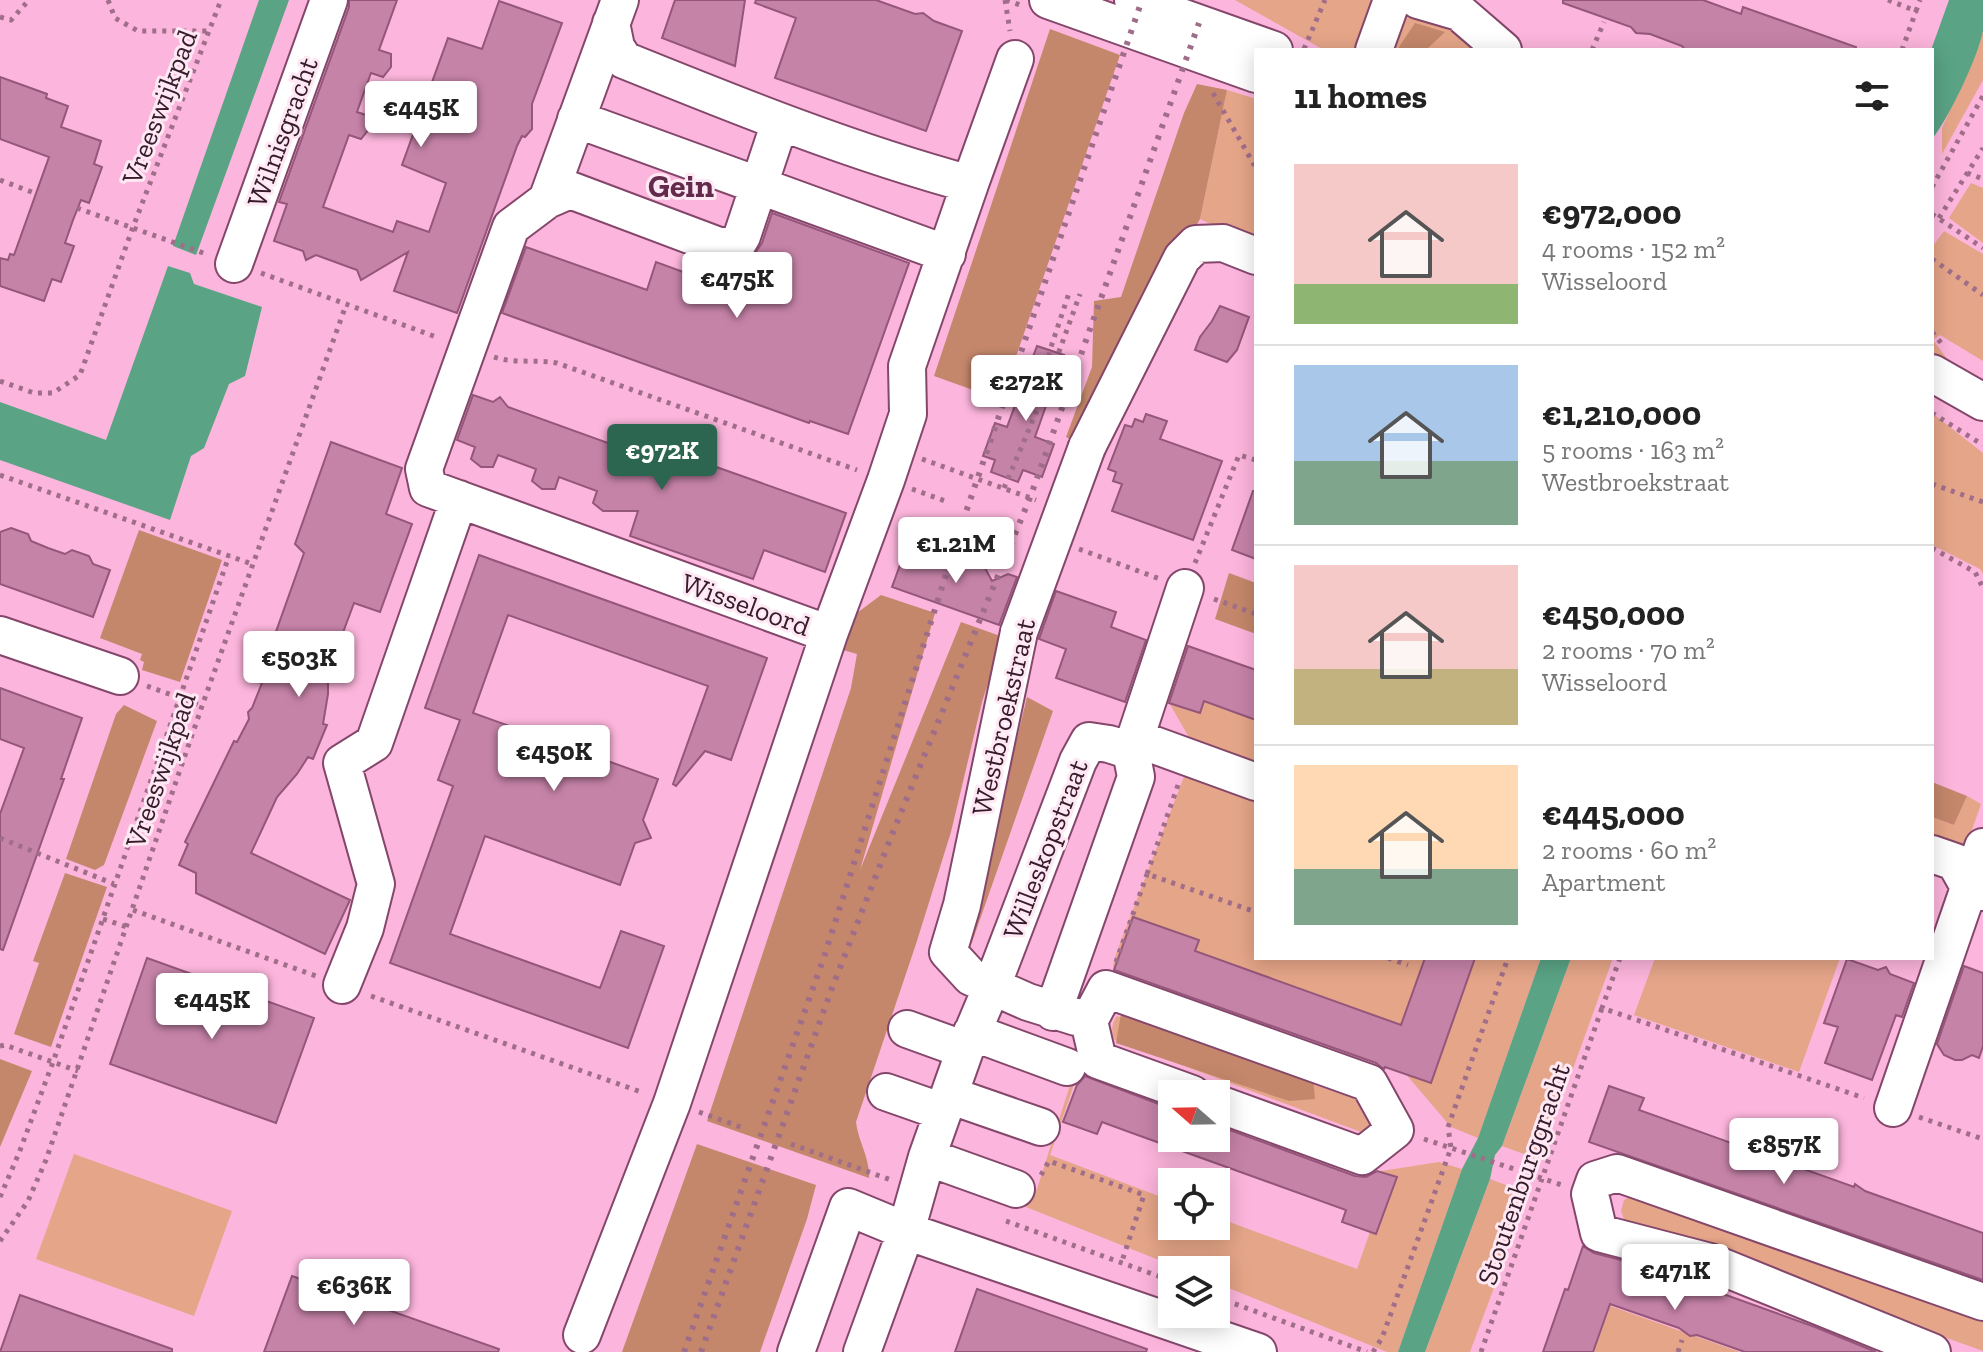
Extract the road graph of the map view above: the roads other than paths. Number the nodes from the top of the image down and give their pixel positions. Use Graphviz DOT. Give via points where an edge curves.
graph roads {
  1 [pos="329,0"];
  2 [pos="1048,0"];
  3 [pos="1133,0"];
  4 [pos="1392,0"];
  5 [pos="1418,0"];
  6 [pos="615,12"];
  7 [pos="1268,48"];
  8 [pos="1375,48"];
  9 [pos="1501,48"];
  10 [pos="1015,59"];
  11 [pos="1254,73"];
  12 [pos="576,119"];
  13 [pos="780,122"];
  14 [pos="970,184"];
  15 [pos="760,185"];
  16 [pos="547,200"];
  17 [pos="947,254"];
  18 [pos="1254,255"];
  19 [pos="235,264"];
  20 [pos="1934,374"];
  21 [pos="1983,402"];
  22 [pos="459,499"];
  23 [pos="1185,588"];
  24 [pos="829,634"];
  25 [pos="0,635"];
  26 [pos="120,676"];
  27 [pos="1133,745"];
  28 [pos="1254,781"];
  29 [pos="1983,847"];
  30 [pos="1934,855"];
  31 [pos="1976,889"];
  32 [pos="962,905"];
  33 [pos="342,985"];
  34 [pos="992,986"];
  35 [pos="1053,1012"];
  36 [pos="1089,1021"];
  37 [pos="907,1029"];
  38 [pos="968,1041"];
  39 [pos="1067,1067"];
  40 [pos="1158,1082"];
  41 [pos="886,1092"];
  42 [pos="946,1104"];
  43 [pos="1230,1108"];
  44 [pos="1893,1108"];
  45 [pos="1041,1127"];
  46 [pos="922,1173"];
  47 [pos="1020,1202"];
  48 [pos="906,1231"];
  49 [pos="1983,1302"];
  50 [pos="582,1335"];
  51 [pos="796,1352"];
  52 [pos="862,1352"];
  53 [pos="1258,1352"];
  54 [pos="1932,1352"];
  1 -- 19 [label="street, Wilnisgracht"];
  2 -- 11 [label="street"];
  3 -- 7 [label="street"];
  4 -- 8 [label="street"];
  5 -- 9 [label="street" via="1459,12"];
  6 -- 12 [label="street"];
  6 -- 13 [label="street" via="616,47 624,60"];
  10 -- 14 [label="street"];
  12 -- 15 [label="street"];
  12 -- 16 [label="street"];
  13 -- 14 [label="street"];
  13 -- 15 [label="street"];
  14 -- 17 [label="street"];
  15 -- 16 [label="street" via="736,246 719,246 570,190"];
  15 -- 17 [label="street"];
  16 -- 22 [label="street, Wisseloord" via="511,227 424,469 428,488"];
  17 -- 24 [label="street" via="907,366 908,414"];
  18 -- 32 [label="street, Westbroekstraat, bridge" via="1223,243 1196,244 1182,258 1087,447 1019,632"];
  20 -- 21 [label="street"];
  22 -- 24 [label="street, Wisseloord"];
  22 -- 33 [label="street" via="374,743 342,763 376,884"];
  23 -- 27 [label="street"];
  24 -- 50 [label="street, Wisseloord" via="672,1103"];
  25 -- 26 [label="street"];
  27 -- 28 [label="street" via="1188,757"];
  27 -- 34 [label="street, Willeskopstraat" via="1089,741"];
  27 -- 35 [label="street, Willeskopstraat" via="1136,777"];
  29 -- 31 [label="street"];
  30 -- 31 [label="street" via="1955,862"];
  31 -- 44 [label="street"];
  32 -- 34 [label="street, Willeskopstraat" via="948,952 971,977"];
  34 -- 35 [label="street, Willeskopstraat"];
  34 -- 38 [label="street, Willeskopstraat"];
  35 -- 36 [label="street, Willeskopstraat"];
  36 -- 40 [label="street" via="1098,1060"];
  36 -- 43 [label="street" via="1106,989 1369,1083 1395,1130 1362,1156"];
  37 -- 38 [label="street"];
  38 -- 39 [label="street"];
  38 -- 42 [label="street, Willeskopstraat"];
  41 -- 42 [label="street"];
  42 -- 45 [label="street"];
  42 -- 46 [label="street, Willeskopstraat"];
  46 -- 47 [label="street"];
  46 -- 48 [label="street"];
  48 -- 51 [label="street" via="848,1207"];
  48 -- 52 [label="street"];
  48 -- 53 [label="street"];
  49 -- 54 [label="street" via="1617,1173 1595,1180 1590,1194 1599,1233 1710,1262"];
}
